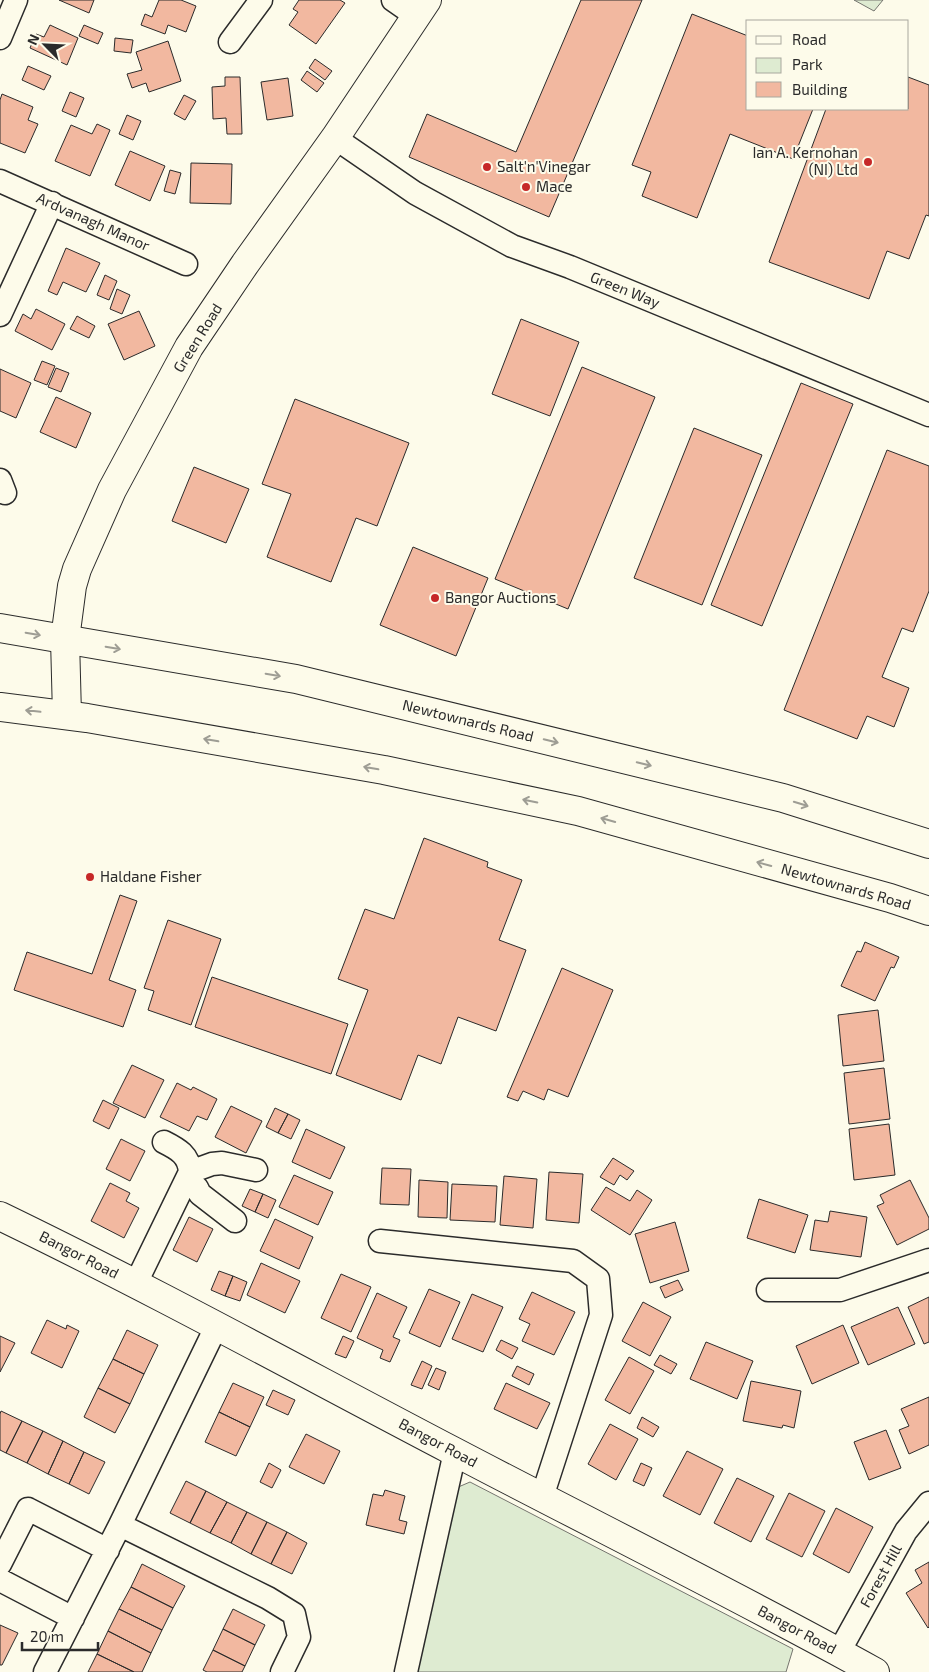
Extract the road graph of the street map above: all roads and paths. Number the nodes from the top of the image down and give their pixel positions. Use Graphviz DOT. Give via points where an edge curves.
graph roads {
  1 [pos="16,0"];
  2 [pos="261,0"];
  3 [pos="393,0"];
  4 [pos="422,8"];
  5 [pos="0,38"];
  6 [pos="230,42"];
  7 [pos="335,138"];
  8 [pos="0,181"];
  9 [pos="52,204"];
  10 [pos="186,264"];
  11 [pos="0,315"];
  12 [pos="929,415"];
  13 [pos="0,628"];
  14 [pos="65,639"];
  15 [pos="0,707"];
  16 [pos="67,715"];
  17 [pos="929,844"];
  18 [pos="929,911"];
  19 [pos="164,1142"];
  20 [pos="256,1170"];
  21 [pos="189,1176"];
  22 [pos="0,1216"];
  23 [pos="235,1221"];
  24 [pos="380,1240"];
  25 [pos="929,1260"];
  26 [pos="136,1283"];
  27 [pos="768,1290"];
  28 [pos="217,1325"];
  29 [pos="455,1452"];
  30 [pos="542,1497"];
  31 [pos="929,1503"];
  32 [pos="120,1525"];
  33 [pos="108,1550"];
  34 [pos="0,1564"];
  35 [pos="0,1580"];
  36 [pos="73,1618"];
  37 [pos="839,1652"];
  38 [pos="45,1672"];
  39 [pos="282,1672"];
  40 [pos="406,1672"];
  41 [pos="875,1672"];
  1 -- 5 [label="street"];
  2 -- 6 [label="street"];
  3 -- 4 [label="street"];
  4 -- 7 [label="main road, Green Road"];
  7 -- 12 [label="street, Green Way" via="415,193 512,246"];
  7 -- 14 [label="main road, Green Road" via="190,347 116,482 77,569"];
  8 -- 9 [label="street, Ardvanagh Manor"];
  9 -- 10 [label="street, Ardvanagh Manor"];
  9 -- 11 [label="street"];
  13 -- 14 [label="main road, Newtownards Road, one-way"];
  14 -- 16 [label="main road, Green Road"];
  14 -- 17 [label="main road, Newtownards Road, one-way" via="296,679 783,798"];
  16 -- 15 [label="main road, Newtownards Road, one-way"];
  18 -- 16 [label="main road, Newtownards Road, one-way" via="578,812 384,770"];
  19 -- 21 [label="street" via="186,1156"];
  20 -- 21 [label="street" via="222,1163 212,1164"];
  21 -- 23 [label="street" via="200,1194"];
  21 -- 26 [label="street"];
  22 -- 26 [label="main road, Bangor Road"];
  24 -- 30 [label="street" via="573,1261 598,1279 601,1315"];
  25 -- 27 [label="street" via="840,1290"];
  26 -- 28 [label="main road, Bangor Road"];
  28 -- 29 [label="main road, Bangor Road"];
  28 -- 32 [label="street"];
  29 -- 30 [label="main road, Bangor Road"];
  29 -- 40 [label="street"];
  30 -- 37 [label="main road, Bangor Road"];
  31 -- 37 [label="street, Forest Hill" via="906,1530"];
  32 -- 33 [label="street"];
  32 -- 39 [label="street" via="294,1614 299,1637"];
  33 -- 34 [label="street" via="28,1509"];
  33 -- 36 [label="street"];
  35 -- 36 [label="street"];
  36 -- 38 [label="street"];
  37 -- 41 [label="main road, Bangor Road"];
}
